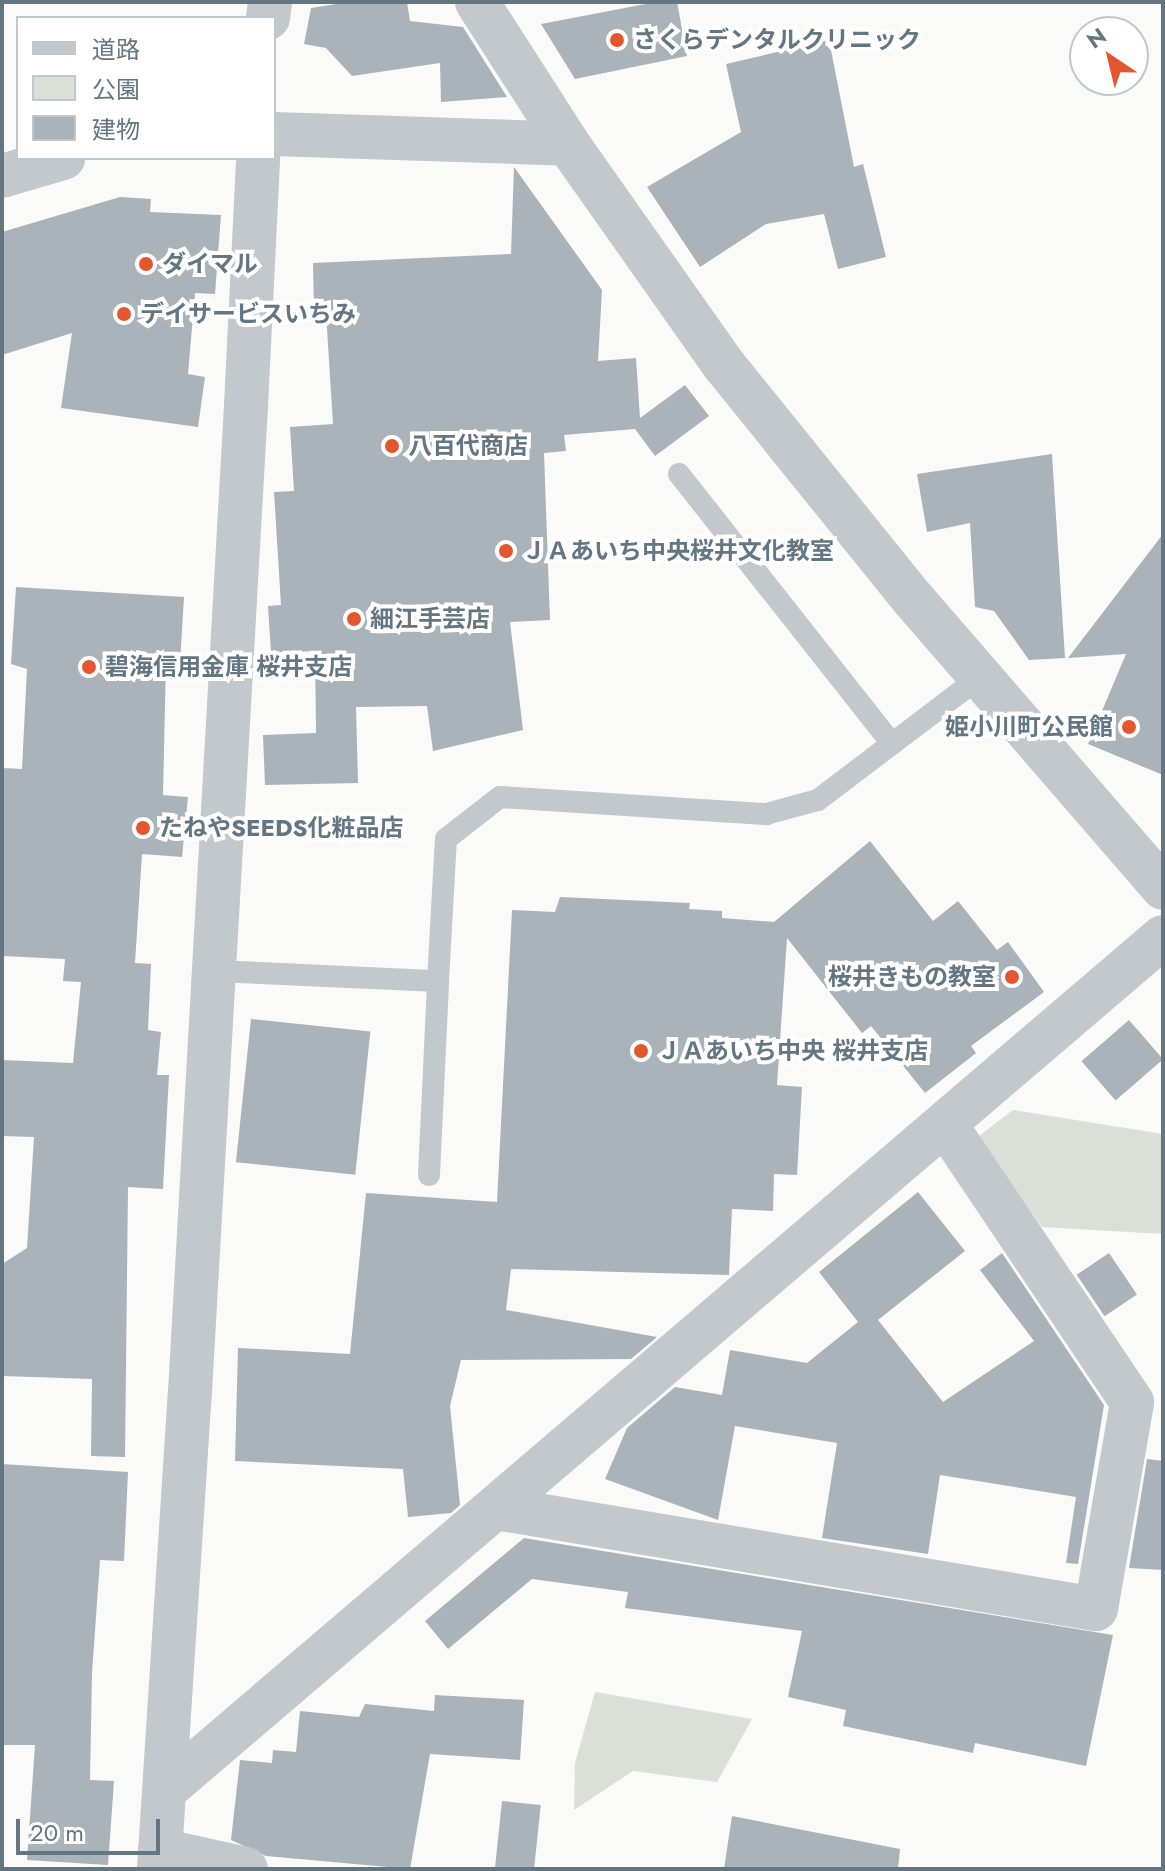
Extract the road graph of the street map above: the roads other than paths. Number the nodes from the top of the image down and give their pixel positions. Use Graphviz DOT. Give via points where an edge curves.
graph roads {
  1 [pos="477,2"];
  2 [pos="276,134"];
  3 [pos="568,144"];
  4 [pos="56,160"];
  5 [pos="258,160"];
  6 [pos="2,176"];
  7 [pos="679,474"];
  8 [pos="979,678"];
  9 [pos="892,744"];
  10 [pos="1163,888"];
  11 [pos="1163,937"];
  12 [pos="215,971"];
  13 [pos="438,981"];
  14 [pos="945,1124"];
  15 [pos="429,1175"];
  16 [pos="496,1508"];
  17 [pos="166,1789"];
  18 [pos="160,1860"];
  19 [pos="246,1869"];
  1 -- 3 [label="street"];
  2 -- 3 [label="street"];
  3 -- 8 [label="street" via="724,365"];
  4 -- 6 [label="street"];
  5 -- 12 [label="street"];
  7 -- 9 [label="lane"];
  8 -- 9 [label="lane"];
  8 -- 10 [label="street"];
  9 -- 13 [label="lane" via="818,800 766,814 500,797 446,839"];
  11 -- 14 [label="street"];
  12 -- 13 [label="lane"];
  12 -- 17 [label="street"];
  13 -- 15 [label="lane"];
  14 -- 16 [label="street"];
  14 -- 16 [label="street" via="1132,1402 1096,1609"];
  16 -- 17 [label="street"];
  17 -- 18 [label="street"];
  18 -- 19 [label="street"];
}
